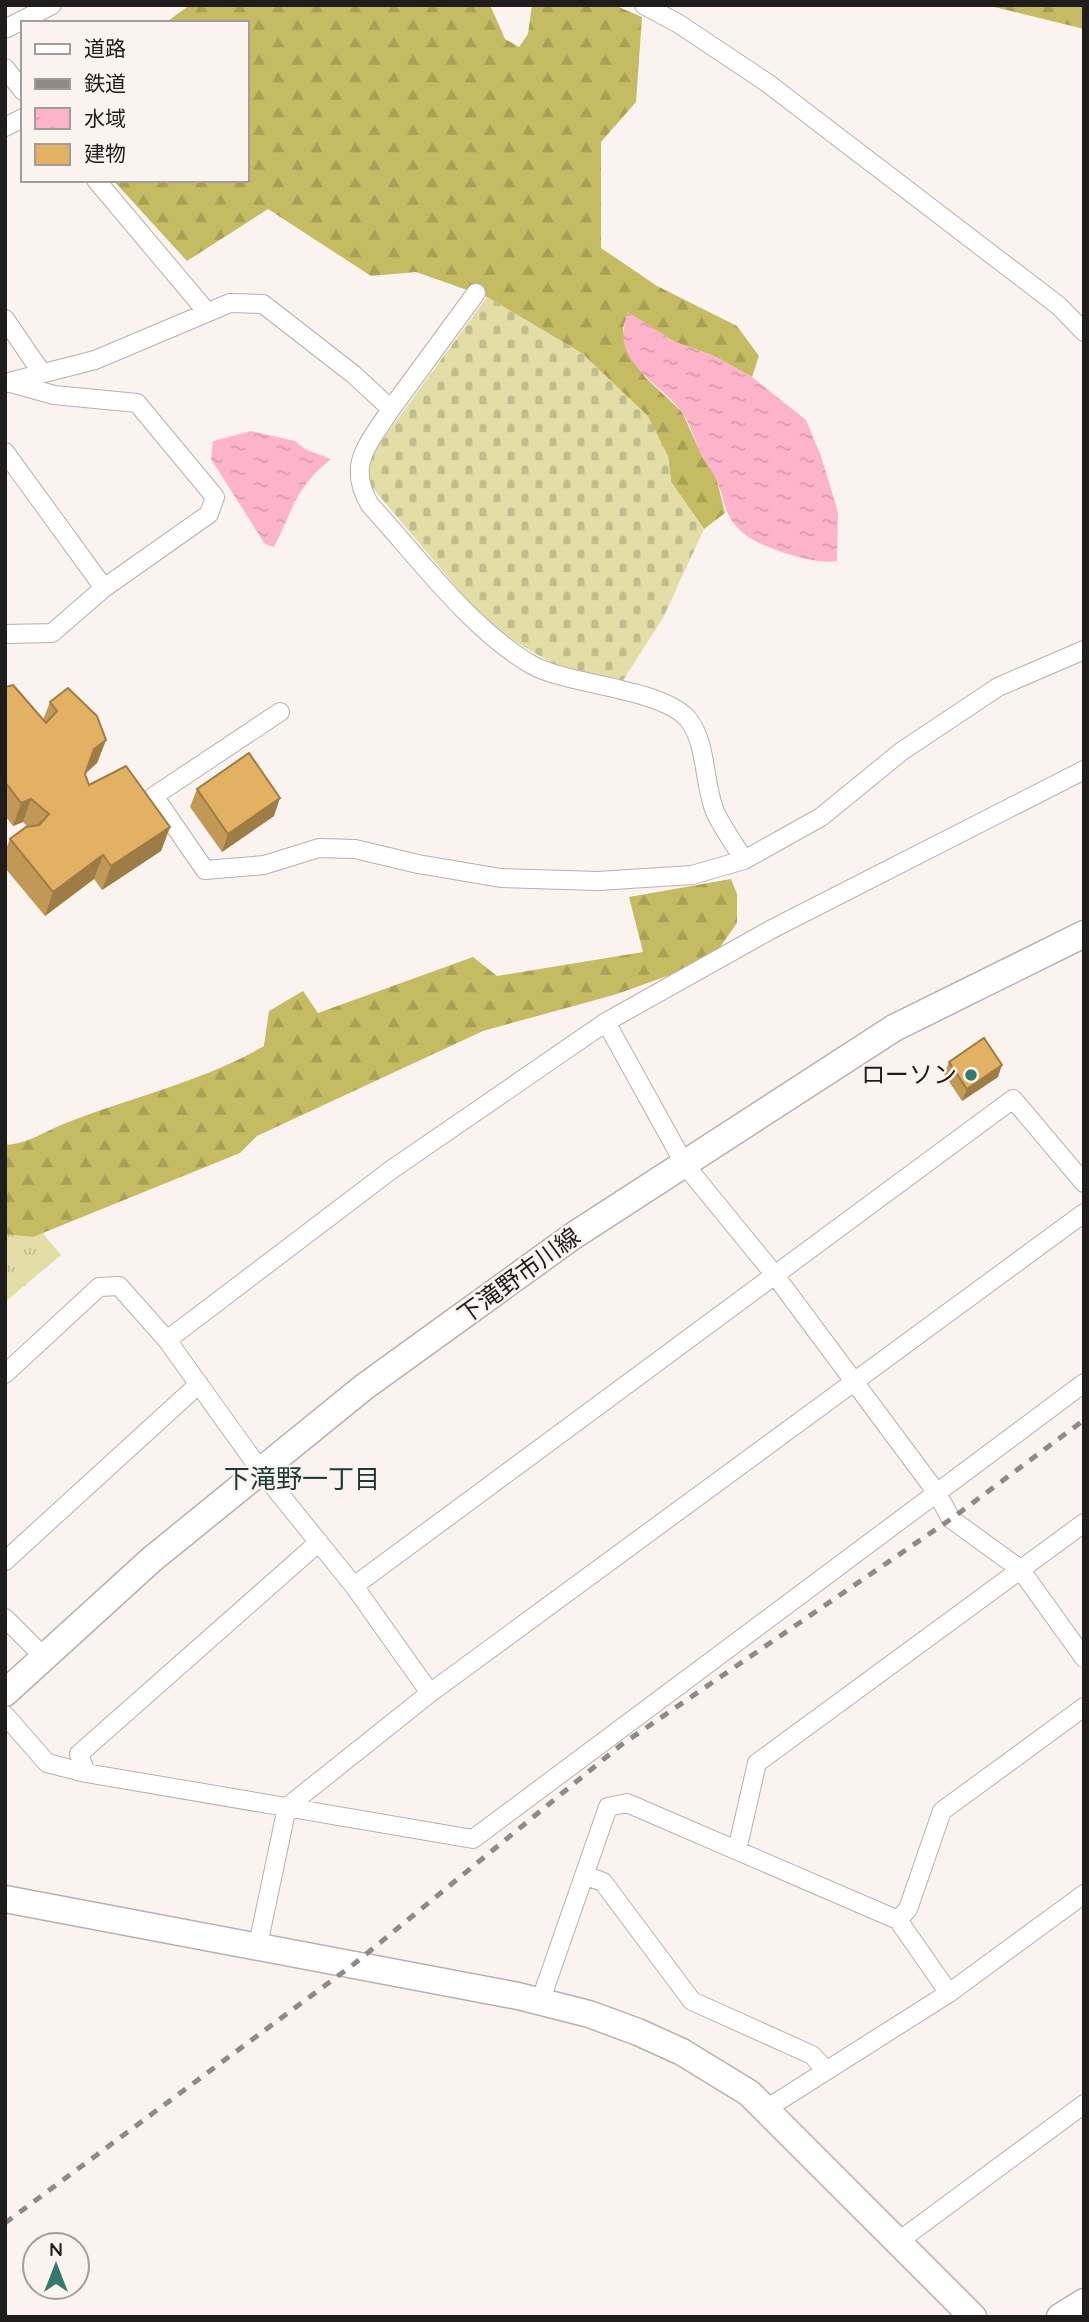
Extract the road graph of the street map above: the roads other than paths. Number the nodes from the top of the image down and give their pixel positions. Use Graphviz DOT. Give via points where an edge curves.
graph roads {
  1 [pos="52,5"];
  2 [pos="645,5"];
  3 [pos="5,29"];
  4 [pos="5,68"];
  5 [pos="21,88"];
  6 [pos="21,119"];
  7 [pos="5,127"];
  8 [pos="98,182"];
  9 [pos="476,293"];
  10 [pos="207,312"];
  11 [pos="5,319"];
  12 [pos="1084,332"];
  13 [pos="42,373"];
  14 [pos="6,382"];
  15 [pos="391,410"];
  16 [pos="5,452"];
  17 [pos="104,588"];
  18 [pos="5,634"];
  19 [pos="1084,650"];
  20 [pos="281,712"];
  21 [pos="1084,769"];
  22 [pos="744,860"];
  23 [pos="1084,934"];
  24 [pos="606,1022"];
  25 [pos="685,1165"];
  26 [pos="1084,1184"];
  27 [pos="1084,1213"];
  28 [pos="774,1274"];
  29 [pos="167,1340"];
  30 [pos="5,1374"];
  31 [pos="1084,1383"];
  32 [pos="199,1384"];
  33 [pos="853,1384"];
  34 [pos="261,1471"];
  35 [pos="937,1493"];
  36 [pos="1084,1523"];
  37 [pos="318,1542"];
  38 [pos="5,1561"];
  39 [pos="1020,1569"];
  40 [pos="354,1586"];
  41 [pos="5,1618"];
  42 [pos="44,1657"];
  43 [pos="1084,1658"];
  44 [pos="5,1693"];
  45 [pos="430,1693"];
  46 [pos="1084,1707"];
  47 [pos="5,1715"];
  48 [pos="86,1773"];
  49 [pos="287,1807"];
  50 [pos="737,1850"];
  51 [pos="584,1875"];
  52 [pos="1084,1894"];
  53 [pos="5,1899"];
  54 [pos="898,1920"];
  55 [pos="258,1945"];
  56 [pos="949,1993"];
  57 [pos="540,2002"];
  58 [pos="826,2070"];
  59 [pos="1084,2104"];
  60 [pos="766,2109"];
  61 [pos="899,2241"];
  62 [pos="1084,2302"];
  63 [pos="974,2317"];
  64 [pos="1060,2317"];
  1 -- 3 [label="street"];
  2 -- 12 [label="street" via="766,82 1059,306"];
  4 -- 5 [label="street"];
  6 -- 7 [label="street"];
  8 -- 10 [label="street"];
  9 -- 15 [label="street"];
  10 -- 13 [label="street" via="95,360"];
  10 -- 15 [label="street" via="230,303 263,304"];
  11 -- 13 [label="street"];
  13 -- 14 [label="street"];
  14 -- 17 [label="street" via="54,394 137,402 215,497 209,514"];
  15 -- 22 [label="street" via="358,461 360,487 370,505 492,640 535,667 676,709 688,719 716,813"];
  16 -- 17 [label="street"];
  17 -- 18 [label="street" via="52,634"];
  19 -- 22 [label="street" via="998,687 902,751 821,817"];
  20 -- 22 [label="street" via="154,796 205,870 264,865 318,848 355,849 501,878 556,880 692,875"];
  21 -- 24 [label="street" via="772,929"];
  23 -- 25 [label="main road, 下滝野市川線" via="894,1028"];
  24 -- 25 [label="street"];
  24 -- 29 [label="street" via="391,1170"];
  25 -- 28 [label="street"];
  25 -- 34 [label="main road, 下滝野市川線" via="562,1244 365,1387"];
  26 -- 28 [label="street" via="1013,1099"];
  27 -- 33 [label="street"];
  28 -- 33 [label="street"];
  28 -- 40 [label="street"];
  29 -- 30 [label="street" via="119,1286 99,1287"];
  29 -- 32 [label="street"];
  31 -- 35 [label="street"];
  32 -- 34 [label="street"];
  32 -- 38 [label="street"];
  33 -- 35 [label="street"];
  33 -- 45 [label="street"];
  34 -- 37 [label="street"];
  34 -- 42 [label="main road, 下滝野市川線" via="150,1560"];
  35 -- 39 [label="street" via="951,1519"];
  35 -- 49 [label="street" via="473,1839"];
  36 -- 39 [label="street"];
  37 -- 40 [label="street"];
  37 -- 48 [label="street" via="79,1754"];
  39 -- 43 [label="street"];
  39 -- 50 [label="street" via="757,1763"];
  40 -- 45 [label="street"];
  41 -- 42 [label="street"];
  42 -- 44 [label="main road, 下滝野市川線"];
  45 -- 49 [label="street"];
  46 -- 54 [label="street" via="942,1811 908,1909"];
  47 -- 48 [label="street" via="47,1763"];
  48 -- 49 [label="street"];
  49 -- 55 [label="street"];
  50 -- 51 [label="street" via="627,1803 608,1807"];
  50 -- 54 [label="street"];
  51 -- 57 [label="street"];
  51 -- 58 [label="street" via="603,1882 692,2001 812,2056"];
  52 -- 56 [label="street"];
  53 -- 55 [label="main road"];
  54 -- 56 [label="street"];
  55 -- 57 [label="main road"];
  56 -- 58 [label="street"];
  57 -- 60 [label="main road" via="589,2014 682,2052 749,2093"];
  58 -- 60 [label="street"];
  59 -- 61 [label="street"];
  60 -- 61 [label="main road"];
  61 -- 63 [label="main road"];
  62 -- 64 [label="main road"];
}
